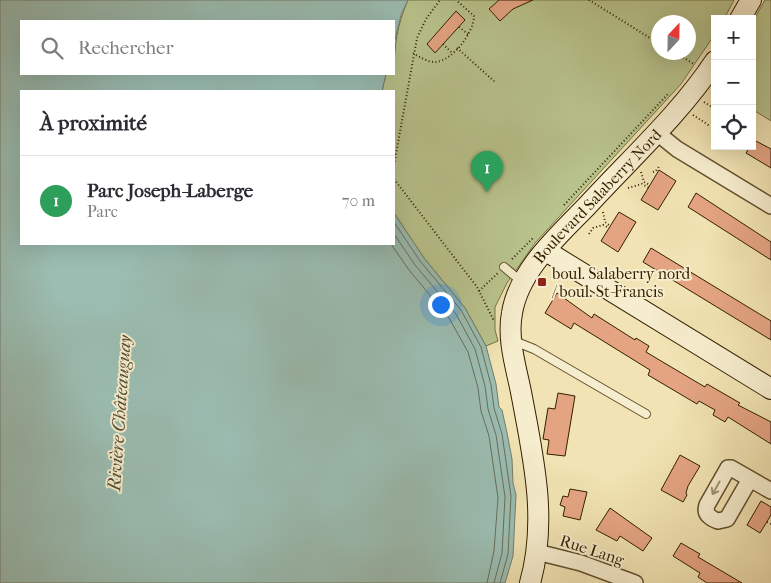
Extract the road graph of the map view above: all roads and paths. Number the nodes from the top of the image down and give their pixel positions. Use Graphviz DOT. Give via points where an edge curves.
graph roads {
  1 [pos="440,0"];
  2 [pos="456,0"];
  3 [pos="589,0"];
  4 [pos="751,0"];
  5 [pos="742,15"];
  6 [pos="459,27"];
  7 [pos="469,36"];
  8 [pos="651,39"];
  9 [pos="443,44"];
  10 [pos="457,48"];
  11 [pos="413,53"];
  12 [pos="452,53"];
  13 [pos="687,60"];
  14 [pos="711,66"];
  15 [pos="691,69"];
  16 [pos="495,82"];
  17 [pos="670,92"];
  18 [pos="656,132"];
  19 [pos="395,159"];
  20 [pos="660,165"];
  21 [pos="644,167"];
  22 [pos="653,172"];
  23 [pos="395,180"];
  24 [pos="628,188"];
  25 [pos="771,206"];
  26 [pos="600,209"];
  27 [pos="559,210"];
  28 [pos="589,234"];
  29 [pos="546,251"];
  30 [pos="504,267"];
  31 [pos="523,282"];
  32 [pos="483,288"];
  33 [pos="479,290"];
  34 [pos="494,322"];
  35 [pos="512,341"];
  36 [pos="771,389"];
  37 [pos="646,414"];
  38 [pos="750,479"];
  39 [pos="771,491"];
  40 [pos="767,522"];
  41 [pos="771,524"];
  42 [pos="537,552"];
  43 [pos="530,583"];
  44 [pos="636,583"];
  1 -- 11 [label="path" via="420,28"];
  2 -- 7 [label="path" via="474,16"];
  3 -- 8 [label="path"];
  4 -- 5 [label="street"];
  6 -- 7 [label="path"];
  7 -- 10 [label="path"];
  9 -- 12 [label="path"];
  10 -- 12 [label="path"];
  10 -- 16 [label="path"];
  11 -- 12 [label="path" via="434,62"];
  11 -- 19 [label="path"];
  13 -- 15 [label="path" via="694,64"];
  14 -- 18 [label="street, Boulevard Salaberry Nord"];
  17 -- 27 [label="path"];
  18 -- 25 [label="street" via="677,149"];
  18 -- 29 [label="street, Boulevard Salaberry Nord"];
  20 -- 22 [label="path"];
  21 -- 24 [label="path" via="641,171 649,187 642,184"];
  23 -- 33 [label="path"];
  26 -- 28 [label="path" via="610,227 593,228"];
  29 -- 31 [label="street, Boulevard Salaberry Nord"];
  29 -- 36 [label="street"];
  30 -- 31 [label="lane"];
  31 -- 35 [label="street, Boulevard Salaberry Nord" via="511,315"];
  32 -- 33 [label="path"];
  33 -- 34 [label="path"];
  35 -- 37 [label="lane" via="534,349"];
  35 -- 42 [label="street, Boulevard Salaberry Nord" via="538,492"];
  38 -- 39 [label="street"];
  40 -- 41 [label="path"];
  42 -- 43 [label="street, Boulevard Salaberry Nord"];
  42 -- 44 [label="street, Rue Lang" via="581,563"];
}
